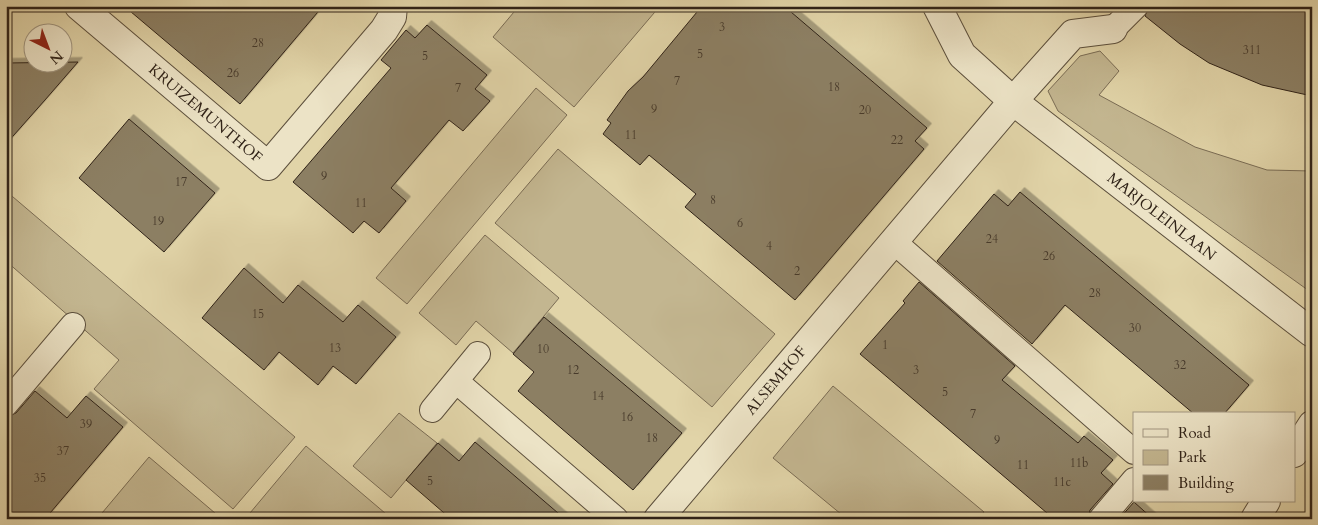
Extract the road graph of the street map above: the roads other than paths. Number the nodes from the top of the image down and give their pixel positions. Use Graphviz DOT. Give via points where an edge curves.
graph roads {
  1 [pos="79,6"];
  2 [pos="393,6"];
  3 [pos="937,6"];
  4 [pos="1136,6"];
  5 [pos="1113,29"];
  6 [pos="1013,101"];
  7 [pos="893,241"];
  8 [pos="73,324"];
  9 [pos="1312,333"];
  10 [pos="478,354"];
  11 [pos="456,381"];
  12 [pos="6,404"];
  13 [pos="432,410"];
  14 [pos="1312,425"];
  15 [pos="1296,450"];
  16 [pos="1133,451"];
  17 [pos="1133,481"];
  18 [pos="1265,502"];
  19 [pos="616,519"];
  20 [pos="658,519"];
  21 [pos="1100,519"];
  22 [pos="1256,519"];
  1 -- 2 [label="street, KRUIZEMUNTHOF" via="268,166 384,30 392,17"];
  3 -- 6 [label="street, MARJOLEINLAAN" via="962,55"];
  4 -- 5 [label="lane"];
  5 -- 6 [label="street" via="1074,34"];
  6 -- 7 [label="street, ALSEMHOF"];
  6 -- 9 [label="street, MARJOLEINLAAN"];
  7 -- 16 [label="lane"];
  7 -- 20 [label="street, ALSEMHOF"];
  8 -- 12 [label="lane"];
  10 -- 11 [label="lane"];
  11 -- 13 [label="lane"];
  11 -- 19 [label="lane"];
  14 -- 15 [label="street"];
  17 -- 21 [label="lane"];
  18 -- 22 [label="street"];
}
